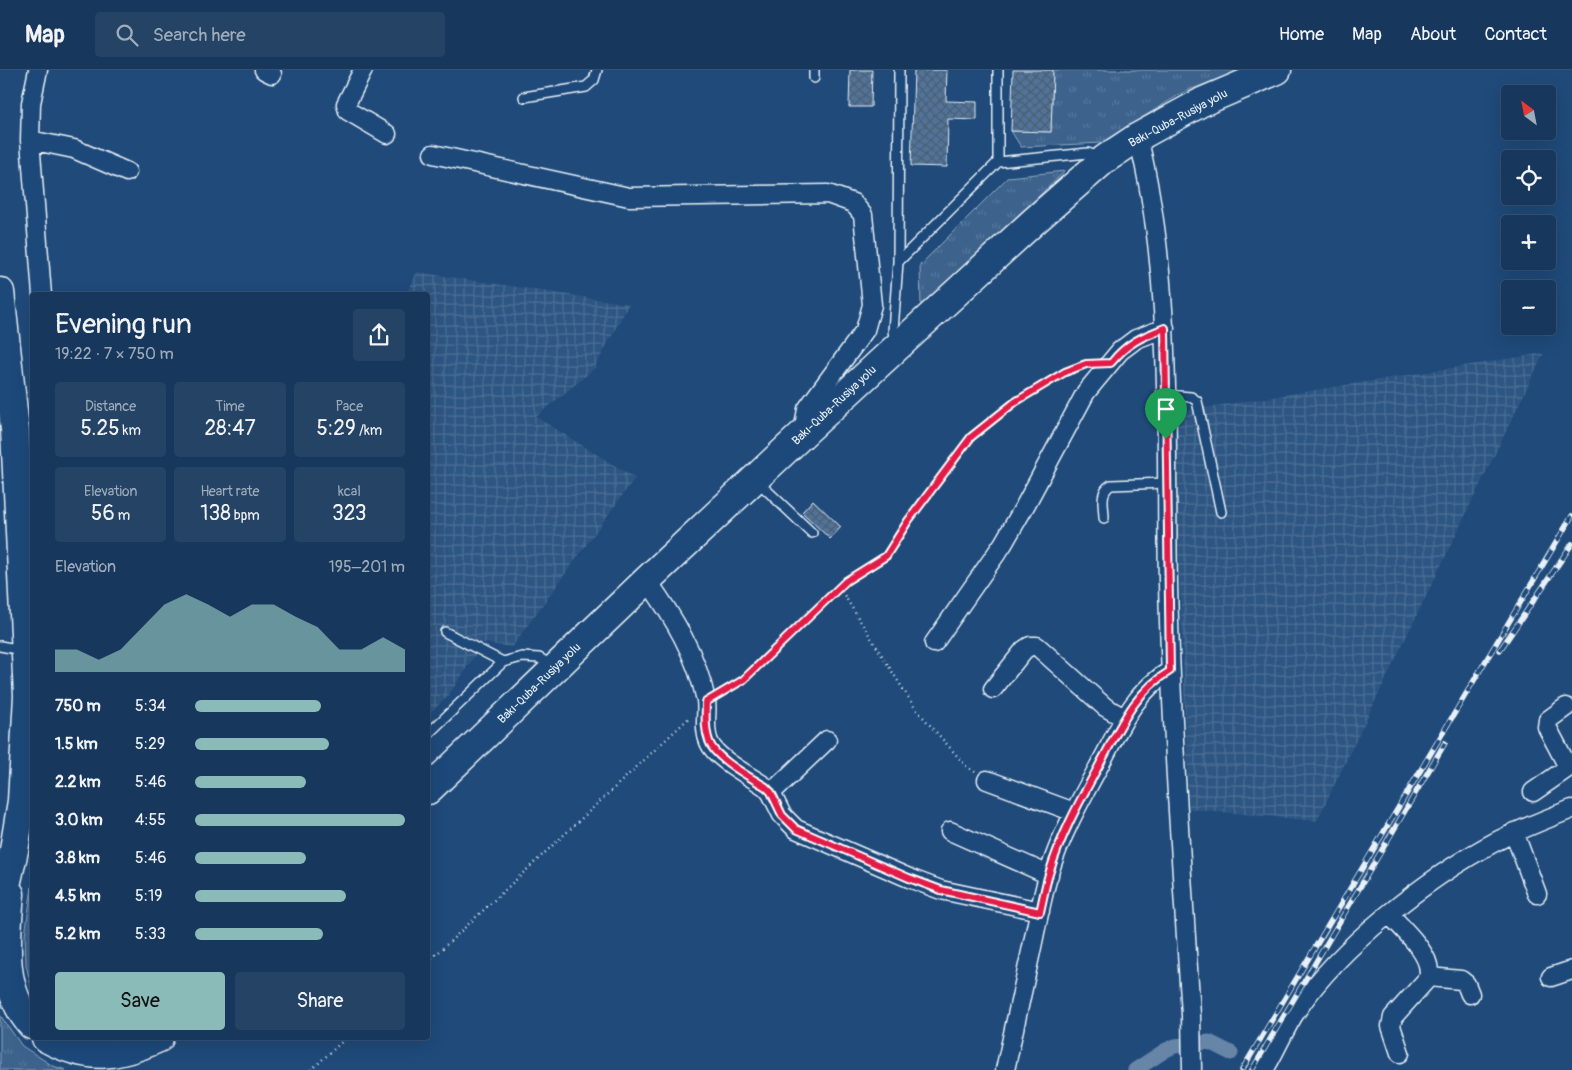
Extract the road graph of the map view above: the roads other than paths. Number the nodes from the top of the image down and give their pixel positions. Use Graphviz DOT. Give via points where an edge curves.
graph roads {
  1 [pos="38,70"];
  2 [pos="362,70"];
  3 [pos="596,70"];
  4 [pos="899,70"];
  5 [pos="998,70"];
  6 [pos="1277,70"];
  7 [pos="524,97"];
  8 [pos="387,134"];
  9 [pos="1138,137"];
  10 [pos="30,140"];
  11 [pos="433,154"];
  12 [pos="1105,159"];
  13 [pos="998,162"];
  14 [pos="127,172"];
  15 [pos="898,262"];
  16 [pos="0,292"];
  17 [pos="42,292"];
  18 [pos="1165,328"];
  19 [pos="896,348"];
  20 [pos="1166,395"];
  21 [pos="808,429"];
  22 [pos="755,479"];
  23 [pos="1166,484"];
  24 [pos="1221,512"];
  25 [pos="1104,518"];
  26 [pos="812,533"];
  27 [pos="648,580"];
  28 [pos="445,632"];
  29 [pos="934,643"];
  30 [pos="0,646"];
  31 [pos="27,651"];
  32 [pos="503,662"];
  33 [pos="555,668"];
  34 [pos="1170,671"];
  35 [pos="992,689"];
  36 [pos="1566,707"];
  37 [pos="1124,718"];
  38 [pos="430,732"];
  39 [pos="827,740"];
  40 [pos="1570,766"];
  41 [pos="987,780"];
  42 [pos="430,788"];
  43 [pos="771,792"];
  44 [pos="1533,792"];
  45 [pos="1572,809"];
  46 [pos="1074,812"];
  47 [pos="950,831"];
  48 [pos="1514,832"];
  49 [pos="11,849"];
  50 [pos="1049,875"];
  51 [pos="1537,894"];
  52 [pos="0,912"];
  53 [pos="1040,912"];
  54 [pos="1389,914"];
  55 [pos="1572,970"];
  56 [pos="1429,977"];
  57 [pos="1551,977"];
  58 [pos="1470,994"];
  59 [pos="30,1023"];
  60 [pos="50,1040"];
  61 [pos="155,1040"];
  62 [pos="167,1040"];
  63 [pos="1400,1053"];
  64 [pos="1192,1062"];
  65 [pos="1270,1068"];
  66 [pos="136,1070"];
  67 [pos="1005,1070"];
  1 -- 10 [label="street" via="31,103"];
  2 -- 8 [label="street" via="346,104 348,111"];
  3 -- 7 [label="lane" via="594,80 586,86"];
  4 -- 15 [label="lane"];
  5 -- 13 [label="lane"];
  6 -- 9 [label="highway, Bakı-Quba-Rusiya yolu" via="1202,102"];
  9 -- 12 [label="highway, Bakı-Quba-Rusiya yolu"];
  9 -- 18 [label="street" via="1155,218"];
  10 -- 14 [label="street" via="74,149"];
  10 -- 17 [label="street"];
  11 -- 21 [label="street" via="629,197 828,194 853,202 863,215 872,305 865,330 807,409 805,421"];
  12 -- 13 [label="lane" via="1088,153"];
  12 -- 19 [label="highway, Bakı-Quba-Rusiya yolu"];
  13 -- 15 [label="lane"];
  15 -- 19 [label="lane" via="892,330"];
  16 -- 31 [label="highway"];
  18 -- 20 [label="street"];
  18 -- 29 [label="street" via="1136,339 1120,351 1086,392 1003,544"];
  19 -- 21 [label="highway, Bakı-Quba-Rusiya yolu"];
  20 -- 23 [label="street"];
  20 -- 24 [label="lane" via="1191,397 1197,401"];
  21 -- 22 [label="highway, Bakı-Quba-Rusiya yolu"];
  22 -- 26 [label="lane"];
  22 -- 27 [label="highway, Bakı-Quba-Rusiya yolu"];
  23 -- 25 [label="lane" via="1111,485 1105,488"];
  23 -- 34 [label="street"];
  27 -- 33 [label="highway, Bakı-Quba-Rusiya yolu"];
  27 -- 43 [label="street" via="690,649 706,702 709,742 720,756"];
  28 -- 32 [label="lane"];
  30 -- 31 [label="lane"];
  31 -- 49 [label="highway" via="22,801"];
  32 -- 33 [label="lane" via="522,657 539,658"];
  32 -- 38 [label="lane"];
  33 -- 42 [label="highway, Bakı-Quba-Rusiya yolu"];
  34 -- 37 [label="street" via="1140,695"];
  34 -- 64 [label="street"];
  35 -- 37 [label="street" via="1024,650 1037,646 1105,707"];
  36 -- 40 [label="street" via="1548,720 1547,728"];
  37 -- 46 [label="street"];
  39 -- 43 [label="street"];
  40 -- 44 [label="street"];
  41 -- 46 [label="street"];
  43 -- 53 [label="street" via="782,815 796,829 941,890"];
  45 -- 48 [label="street"];
  46 -- 50 [label="street"];
  47 -- 50 [label="street"];
  48 -- 51 [label="street"];
  48 -- 54 [label="street" via="1456,865"];
  49 -- 52 [label="highway"];
  49 -- 59 [label="highway" via="5,957 7,984 15,1004"];
  50 -- 53 [label="street"];
  53 -- 67 [label="street"];
  54 -- 56 [label="street" via="1423,955"];
  54 -- 65 [label="street" via="1328,972 1297,1010"];
  55 -- 57 [label="street"];
  56 -- 58 [label="street" via="1461,980"];
  56 -- 63 [label="street" via="1393,1017 1391,1026"];
  60 -- 61 [label="highway" via="85,1053 110,1054"];
  62 -- 66 [label="highway"];
}
